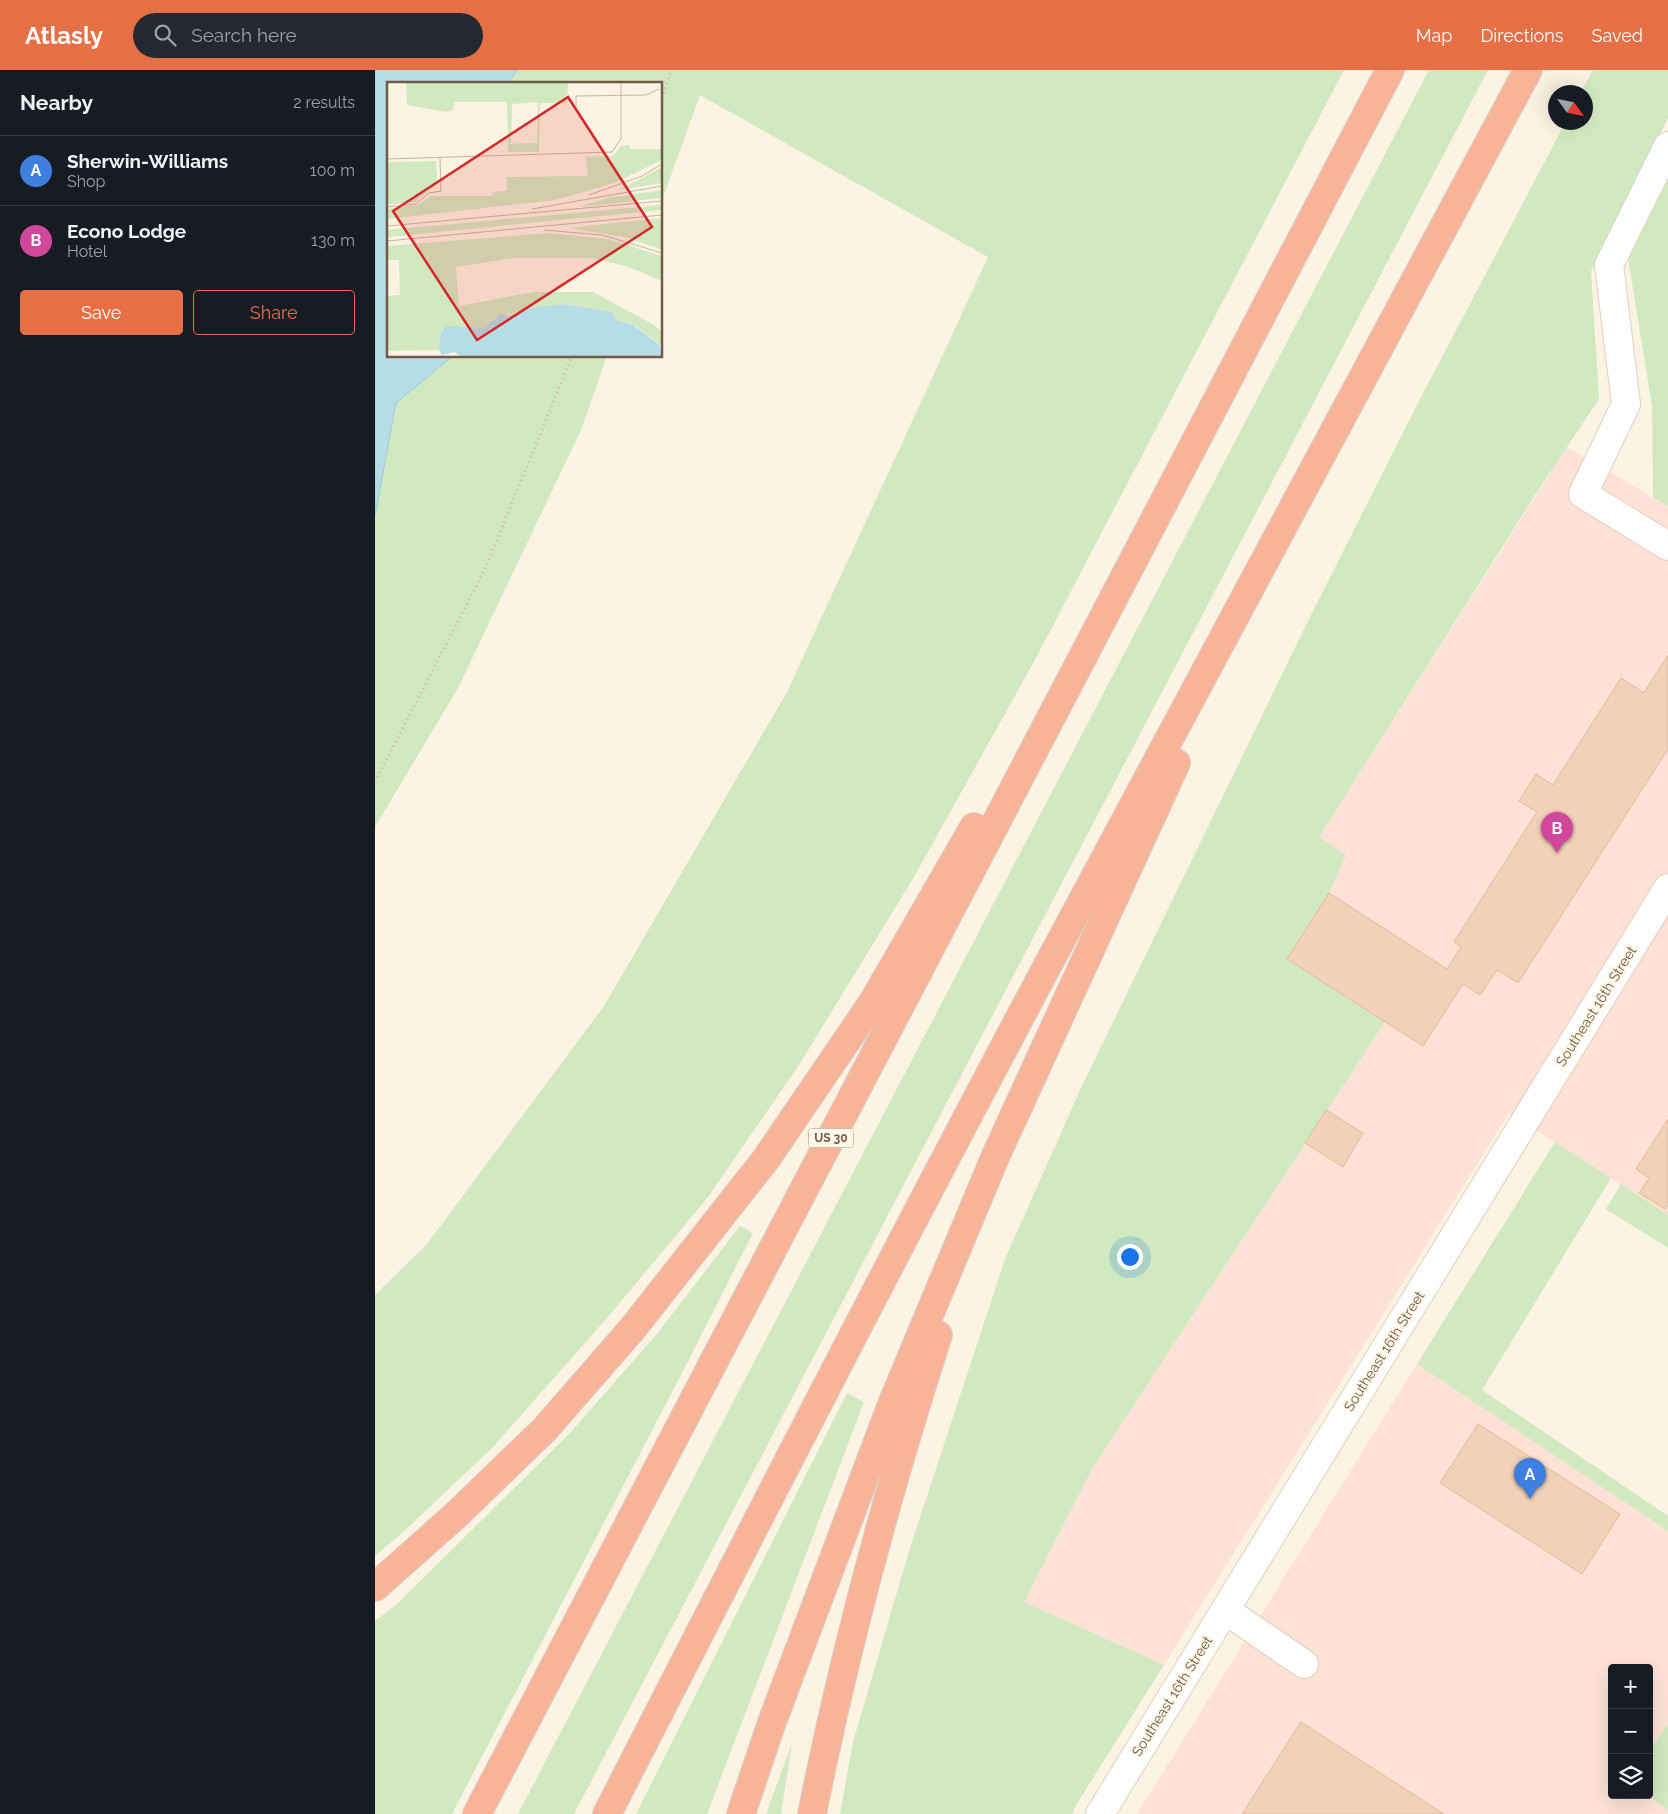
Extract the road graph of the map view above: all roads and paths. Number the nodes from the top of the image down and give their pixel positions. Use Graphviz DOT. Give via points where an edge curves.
graph roads {
  1 [pos="671,70"];
  2 [pos="1390,70"];
  3 [pos="1527,70"];
  4 [pos="663,96"];
  5 [pos="1668,146"];
  6 [pos="571,358"];
  7 [pos="1185,462"];
  8 [pos="1286,521"];
  9 [pos="1668,546"];
  10 [pos="375,782"];
  11 [pos="1668,888"];
  12 [pos="996,1155"];
  13 [pos="375,1586"];
  14 [pos="1225,1610"];
  15 [pos="1304,1664"];
  16 [pos="477,1814"];
  17 [pos="607,1814"];
  18 [pos="741,1814"];
  19 [pos="812,1814"];
  20 [pos="1100,1814"];
  1 -- 4 [label="path"];
  2 -- 7 [label="highway"];
  3 -- 8 [label="highway"];
  5 -- 9 [label="street" via="1609,264 1626,404 1583,494"];
  6 -- 10 [label="path" via="485,569"];
  7 -- 13 [label="highway" via="873,1002 766,1159 633,1328 545,1428 456,1515"];
  7 -- 16 [label="highway, US 30"];
  8 -- 12 [label="highway"];
  8 -- 17 [label="highway" via="1012,1034"];
  11 -- 14 [label="street, Southeast 16th Street"];
  12 -- 18 [label="highway" via="892,1404 772,1722"];
  12 -- 19 [label="highway" via="911,1421 852,1636"];
  14 -- 15 [label="street"];
  14 -- 20 [label="street, Southeast 16th Street"];
}
